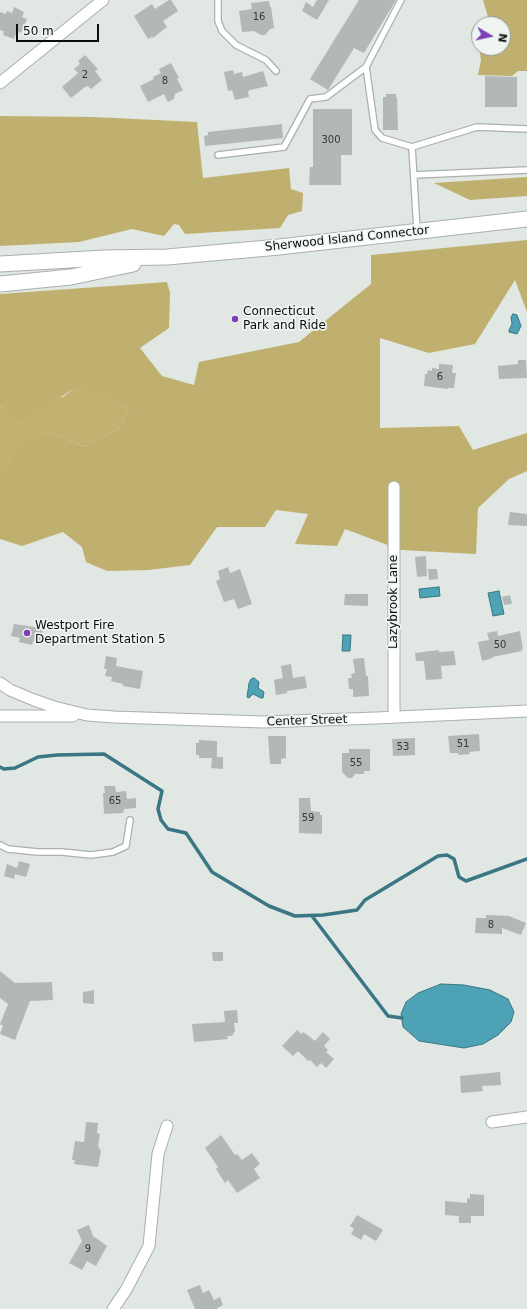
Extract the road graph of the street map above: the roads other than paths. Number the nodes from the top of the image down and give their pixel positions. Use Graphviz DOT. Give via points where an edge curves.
graph roads {
  1 [pos="103,0"];
  2 [pos="218,0"];
  3 [pos="401,0"];
  4 [pos="366,67"];
  5 [pos="276,71"];
  6 [pos="0,83"];
  7 [pos="527,129"];
  8 [pos="412,147"];
  9 [pos="218,155"];
  10 [pos="527,170"];
  11 [pos="414,175"];
  12 [pos="527,220"];
  13 [pos="417,232"];
  14 [pos="167,257"];
  15 [pos="0,264"];
  16 [pos="0,284"];
  17 [pos="394,487"];
  18 [pos="0,683"];
  19 [pos="527,711"];
  20 [pos="87,715"];
  21 [pos="0,716"];
  22 [pos="394,717"];
  23 [pos="130,820"];
  24 [pos="0,845"];
  25 [pos="527,1118"];
  26 [pos="492,1122"];
  27 [pos="167,1126"];
  28 [pos="112,1309"];
  1 -- 6 [label="street"];
  2 -- 5 [label="lane" via="218,21 222,31 236,45 266,60"];
  3 -- 4 [label="lane"];
  4 -- 8 [label="lane" via="375,130 382,138"];
  4 -- 9 [label="lane" via="326,97 310,99 284,147"];
  7 -- 8 [label="lane" via="477,127"];
  8 -- 11 [label="lane"];
  10 -- 11 [label="lane"];
  11 -- 13 [label="lane"];
  12 -- 13 [label="main road, Sherwood Island Connector"];
  13 -- 14 [label="main road, Sherwood Island Connector"];
  14 -- 15 [label="main road, Sherwood Island Connector"];
  14 -- 16 [label="main road, Sherwood Island Connector" via="71,277"];
  17 -- 22 [label="street, Lazybrook Lane"];
  18 -- 20 [label="street, Center Street" via="34,700"];
  19 -- 22 [label="street, Center Street"];
  20 -- 21 [label="street, Center Street"];
  20 -- 22 [label="street, Center Street" via="264,722"];
  23 -- 24 [label="lane" via="126,846 113,852 91,855 38,852 8,849"];
  25 -- 26 [label="street"];
  27 -- 28 [label="street" via="158,1154 149,1246 126,1290"];
}
